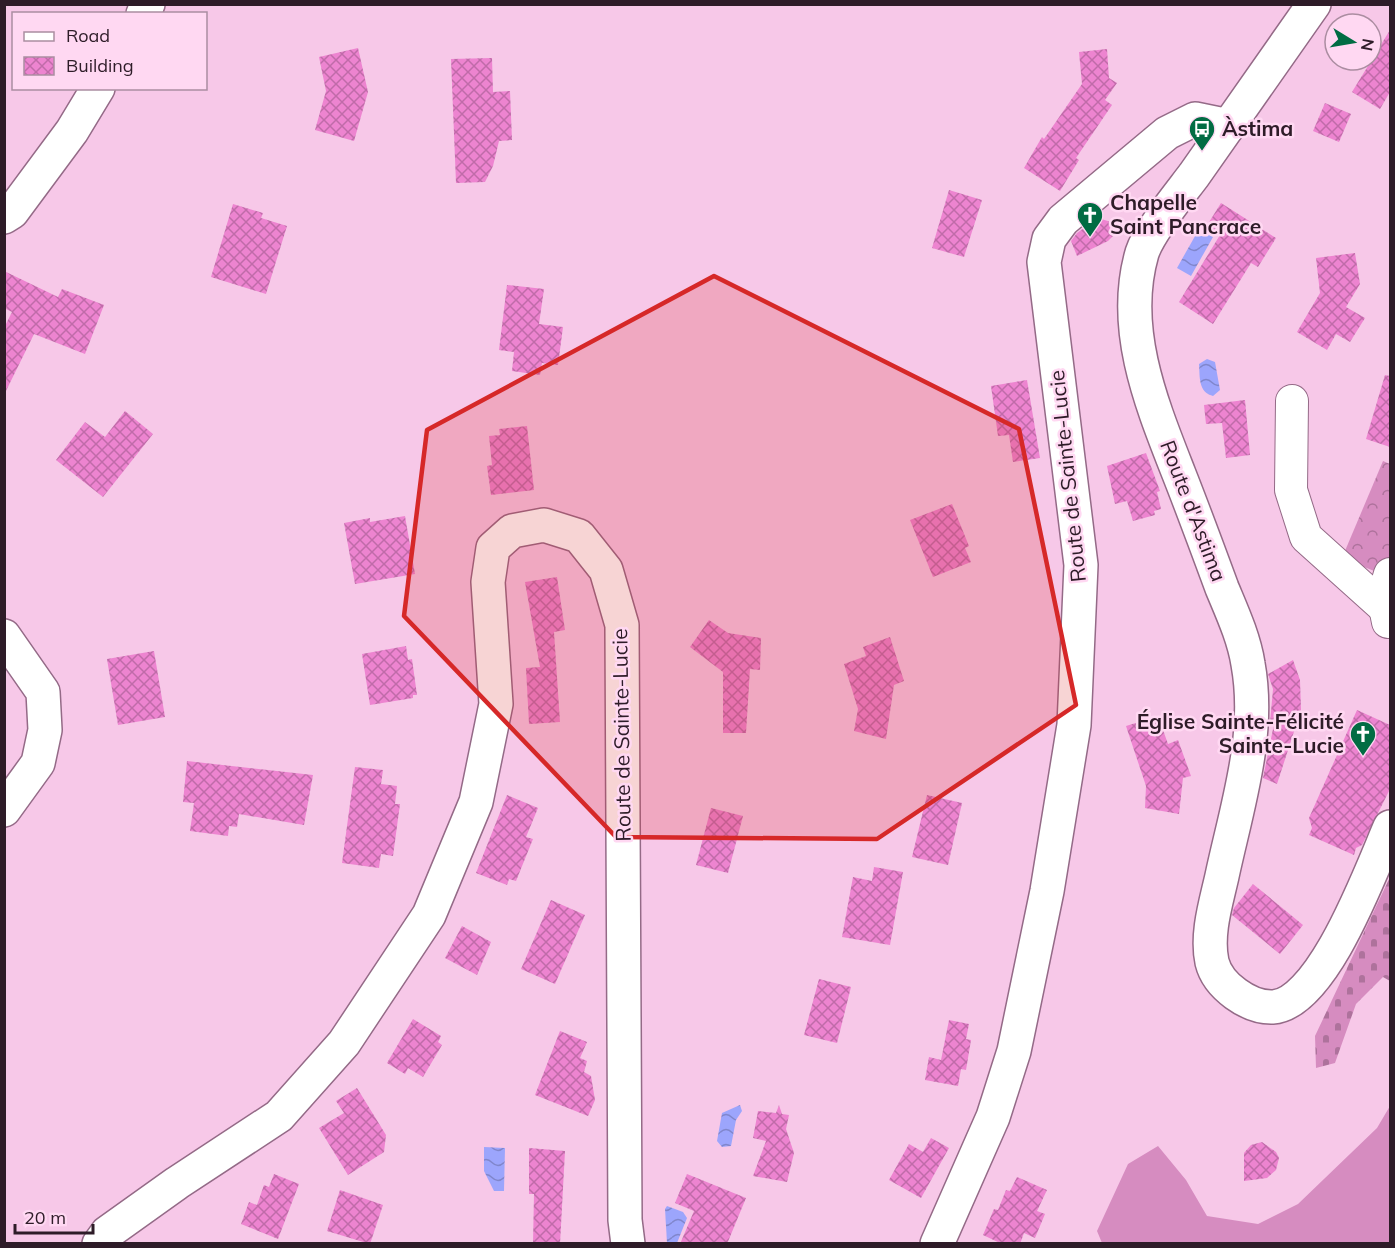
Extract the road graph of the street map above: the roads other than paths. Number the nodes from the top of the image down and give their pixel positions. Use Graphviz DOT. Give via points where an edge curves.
graph roads {
  1 [pos="1314,4"];
  2 [pos="97,90"];
  3 [pos="1229,126"];
  4 [pos="4,217"];
  5 [pos="1292,401"];
  6 [pos="1390,574"];
  7 [pos="1388,618"];
  8 [pos="4,636"];
  9 [pos="4,810"];
  10 [pos="1390,827"];
  11 [pos="99,1244"];
  12 [pos="628,1244"];
  13 [pos="937,1244"];
  1 -- 3 [label="street, Route d'Astima"];
  2 -- 4 [label="street" via="72,131 12,212"];
  3 -- 10 [label="street, Route d'Astima" via="1143,251 1136,301 1137,338 1146,386 1248,662 1254,713 1249,754 1211,931 1213,963 1229,989 1258,1006 1277,1007 1295,999 1316,979 1359,902"];
  3 -- 13 [label="street, Route de Sainte-Lucie" via="1195,119 1167,132 1063,220 1049,239 1044,262 1081,565 1074,725 1047,891 1014,1051 993,1117"];
  5 -- 7 [label="street" via="1292,490 1306,537"];
  6 -- 7 [label="street" via="1383,597"];
  8 -- 9 [label="street" via="43,692 45,730 38,763"];
  11 -- 12 [label="street, Route de Sainte-Lucie" via="107,1233 177,1183 279,1116 344,1043 429,915 476,802 496,704 488,582 493,548 512,531 544,525 579,536 606,570 622,625"];
}
